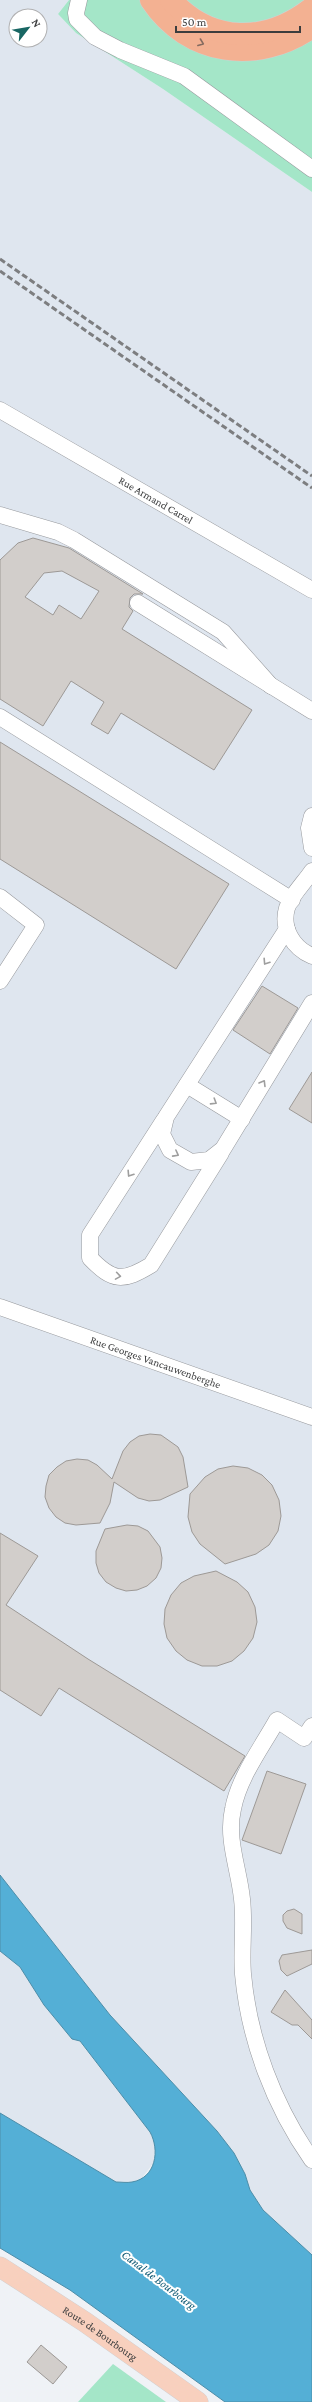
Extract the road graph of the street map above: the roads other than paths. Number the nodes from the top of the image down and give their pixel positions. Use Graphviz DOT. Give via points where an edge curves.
graph roads {
  1 [pos="79,0"];
  2 [pos="151,0"];
  3 [pos="171,0"];
  4 [pos="312,8"];
  5 [pos="312,27"];
  6 [pos="312,169"];
  7 [pos="0,410"];
  8 [pos="0,516"];
  9 [pos="312,590"];
  10 [pos="138,603"];
  11 [pos="271,686"];
  12 [pos="312,711"];
  13 [pos="0,717"];
  14 [pos="312,816"];
  15 [pos="312,848"];
  16 [pos="312,871"];
  17 [pos="0,897"];
  18 [pos="292,900"];
  19 [pos="287,929"];
  20 [pos="312,956"];
  21 [pos="0,981"];
  22 [pos="312,1003"];
  23 [pos="187,1085"];
  24 [pos="166,1117"];
  25 [pos="242,1119"];
  26 [pos="223,1149"];
  27 [pos="0,1307"];
  28 [pos="312,1417"];
  29 [pos="312,1726"];
  30 [pos="312,2160"];
  31 [pos="0,2267"];
  32 [pos="198,2402"];
  1 -- 6 [label="street" via="77,19 95,37 188,79"];
  2 -- 5 [label="highway, one-way" via="165,19 180,32 199,42 222,48 245,50 267,47"];
  3 -- 4 [label="highway" via="195,22 216,31 238,34 270,30"];
  7 -- 9 [label="street, Rue Armand Carrel"];
  8 -- 11 [label="street" via="58,532 74,540 222,632"];
  10 -- 11 [label="street"];
  11 -- 12 [label="street"];
  13 -- 18 [label="street"];
  14 -- 15 [label="street" via="309,828"];
  16 -- 18 [label="street"];
  17 -- 21 [label="street" via="36,925"];
  18 -- 19 [label="street" via="285,920"];
  19 -- 20 [label="street" via="294,944"];
  19 -- 23 [label="street, one-way"];
  25 -- 22 [label="street, one-way"];
  23 -- 24 [label="street"];
  23 -- 25 [label="street, one-way"];
  24 -- 26 [label="street, one-way" via="162,1134 170,1150 191,1162 208,1160"];
  24 -- 26 [label="street, one-way" via="90,1235 90,1258 104,1273 119,1278 135,1275 151,1265"];
  25 -- 26 [label="street"];
  27 -- 28 [label="street, Rue Georges Vancauwenberghe"];
  29 -- 30 [label="street" via="304,1738 277,1720 240,1788 233,1808 230,1829 241,1891 243,1973 252,2026 278,2100"];
  31 -- 32 [label="main road, Route de Bourbourg" via="85,2322"];
}
